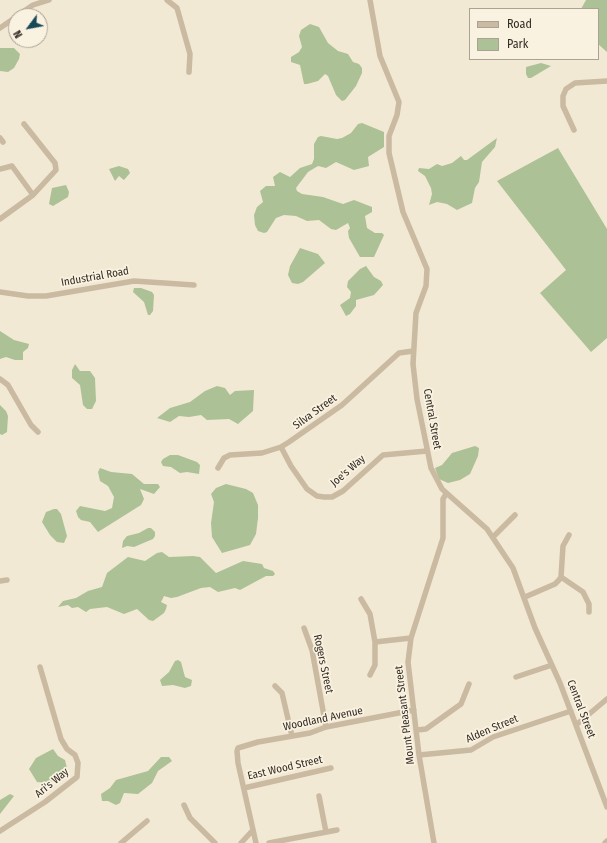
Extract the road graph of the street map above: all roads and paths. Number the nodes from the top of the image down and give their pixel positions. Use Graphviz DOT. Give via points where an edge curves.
graph roads {
  1 [pos="49,0"];
  2 [pos="167,0"];
  3 [pos="370,0"];
  4 [pos="28,8"];
  5 [pos="189,72"];
  6 [pos="607,81"];
  7 [pos="24,124"];
  8 [pos="574,130"];
  9 [pos="0,169"];
  10 [pos="33,195"];
  11 [pos="0,219"];
  12 [pos="194,285"];
  13 [pos="0,292"];
  14 [pos="413,351"];
  15 [pos="0,379"];
  16 [pos="38,432"];
  17 [pos="281,447"];
  18 [pos="427,452"];
  19 [pos="218,468"];
  20 [pos="446,494"];
  21 [pos="515,516"];
  22 [pos="569,535"];
  23 [pos="493,537"];
  24 [pos="561,577"];
  25 [pos="7,580"];
  26 [pos="0,581"];
  27 [pos="525,597"];
  28 [pos="361,599"];
  29 [pos="590,612"];
  30 [pos="304,628"];
  31 [pos="411,638"];
  32 [pos="375,642"];
  33 [pos="552,665"];
  34 [pos="40,667"];
  35 [pos="370,675"];
  36 [pos="516,677"];
  37 [pos="470,684"];
  38 [pos="275,686"];
  39 [pos="607,699"];
  40 [pos="414,710"];
  41 [pos="571,711"];
  42 [pos="576,725"];
  43 [pos="326,727"];
  44 [pos="417,730"];
  45 [pos="292,736"];
  46 [pos="419,755"];
  47 [pos="331,768"];
  48 [pos="244,788"];
  49 [pos="319,796"];
  50 [pos="184,805"];
  51 [pos="607,807"];
  52 [pos="147,821"];
  53 [pos="253,830"];
  54 [pos="338,830"];
  55 [pos="0,831"];
  56 [pos="326,832"];
  57 [pos="121,843"];
  58 [pos="215,843"];
  59 [pos="241,843"];
  60 [pos="256,843"];
  61 [pos="269,843"];
  62 [pos="434,843"];
  1 -- 4 [label="street"];
  2 -- 5 [label="street" via="177,8 191,59"];
  3 -- 14 [label="street, Central Street" via="380,56 398,102 397,115 389,136 389,152 403,212 427,269 426,286 416,313"];
  6 -- 8 [label="street" via="575,84 566,88 563,106"];
  7 -- 10 [label="street" via="48,153 56,168"];
  9 -- 10 [label="street" via="9,166 14,168"];
  10 -- 11 [label="street"];
  12 -- 13 [label="street, Industrial Road" via="134,280 46,296"];
  14 -- 17 [label="street, Silva Street" via="399,353 332,414"];
  14 -- 18 [label="street, Central Street" via="417,399"];
  15 -- 16 [label="street" via="8,385 31,425"];
  17 -- 18 [label="street, Joe's Way" via="307,489 317,496 324,497 332,497 343,491 383,455"];
  17 -- 19 [label="street, Silva Street" via="262,453 230,455 224,458"];
  18 -- 20 [label="street, Central Street" via="434,477"];
  20 -- 23 [label="street, Central Street" via="478,520"];
  20 -- 31 [label="street, Mount Pleasant Street" via="443,499 443,538"];
  21 -- 23 [label="street"];
  22 -- 24 [label="street" via="561,554"];
  23 -- 27 [label="street, Central Street" via="513,568"];
  24 -- 27 [label="street" via="555,584"];
  24 -- 29 [label="street" via="583,592"];
  25 -- 26 [label="street"];
  27 -- 33 [label="street, Central Street"];
  28 -- 32 [label="street" via="370,614"];
  30 -- 43 [label="street, Rogers Street" via="312,650"];
  31 -- 32 [label="street"];
  31 -- 40 [label="street, Mount Pleasant Street" via="408,662"];
  32 -- 35 [label="street" via="375,665"];
  33 -- 36 [label="street"];
  33 -- 41 [label="street, Central Street"];
  34 -- 55 [label="street, Ari's Way" via="61,739 67,749 75,755 78,763 77,777 45,802"];
  37 -- 44 [label="street" via="461,704 426,729"];
  38 -- 45 [label="street" via="282,693"];
  39 -- 42 [label="street"];
  40 -- 43 [label="street, Woodland Avenue"];
  40 -- 44 [label="street, Mount Pleasant Street"];
  41 -- 42 [label="street, Central Street"];
  41 -- 46 [label="street, Alden Street" via="493,737 471,750"];
  42 -- 51 [label="street, Central Street"];
  43 -- 45 [label="street, Woodland Avenue"];
  44 -- 46 [label="street, Mount Pleasant Street"];
  45 -- 48 [label="street, Woodland Avenue" via="245,745 237,750"];
  46 -- 62 [label="street, Mount Pleasant Street"];
  47 -- 48 [label="street, East Wood Street"];
  48 -- 53 [label="street"];
  49 -- 56 [label="street"];
  50 -- 58 [label="street" via="190,818"];
  52 -- 57 [label="street"];
  53 -- 59 [label="street"];
  53 -- 60 [label="street"];
  54 -- 56 [label="street"];
  56 -- 61 [label="street"];
}
